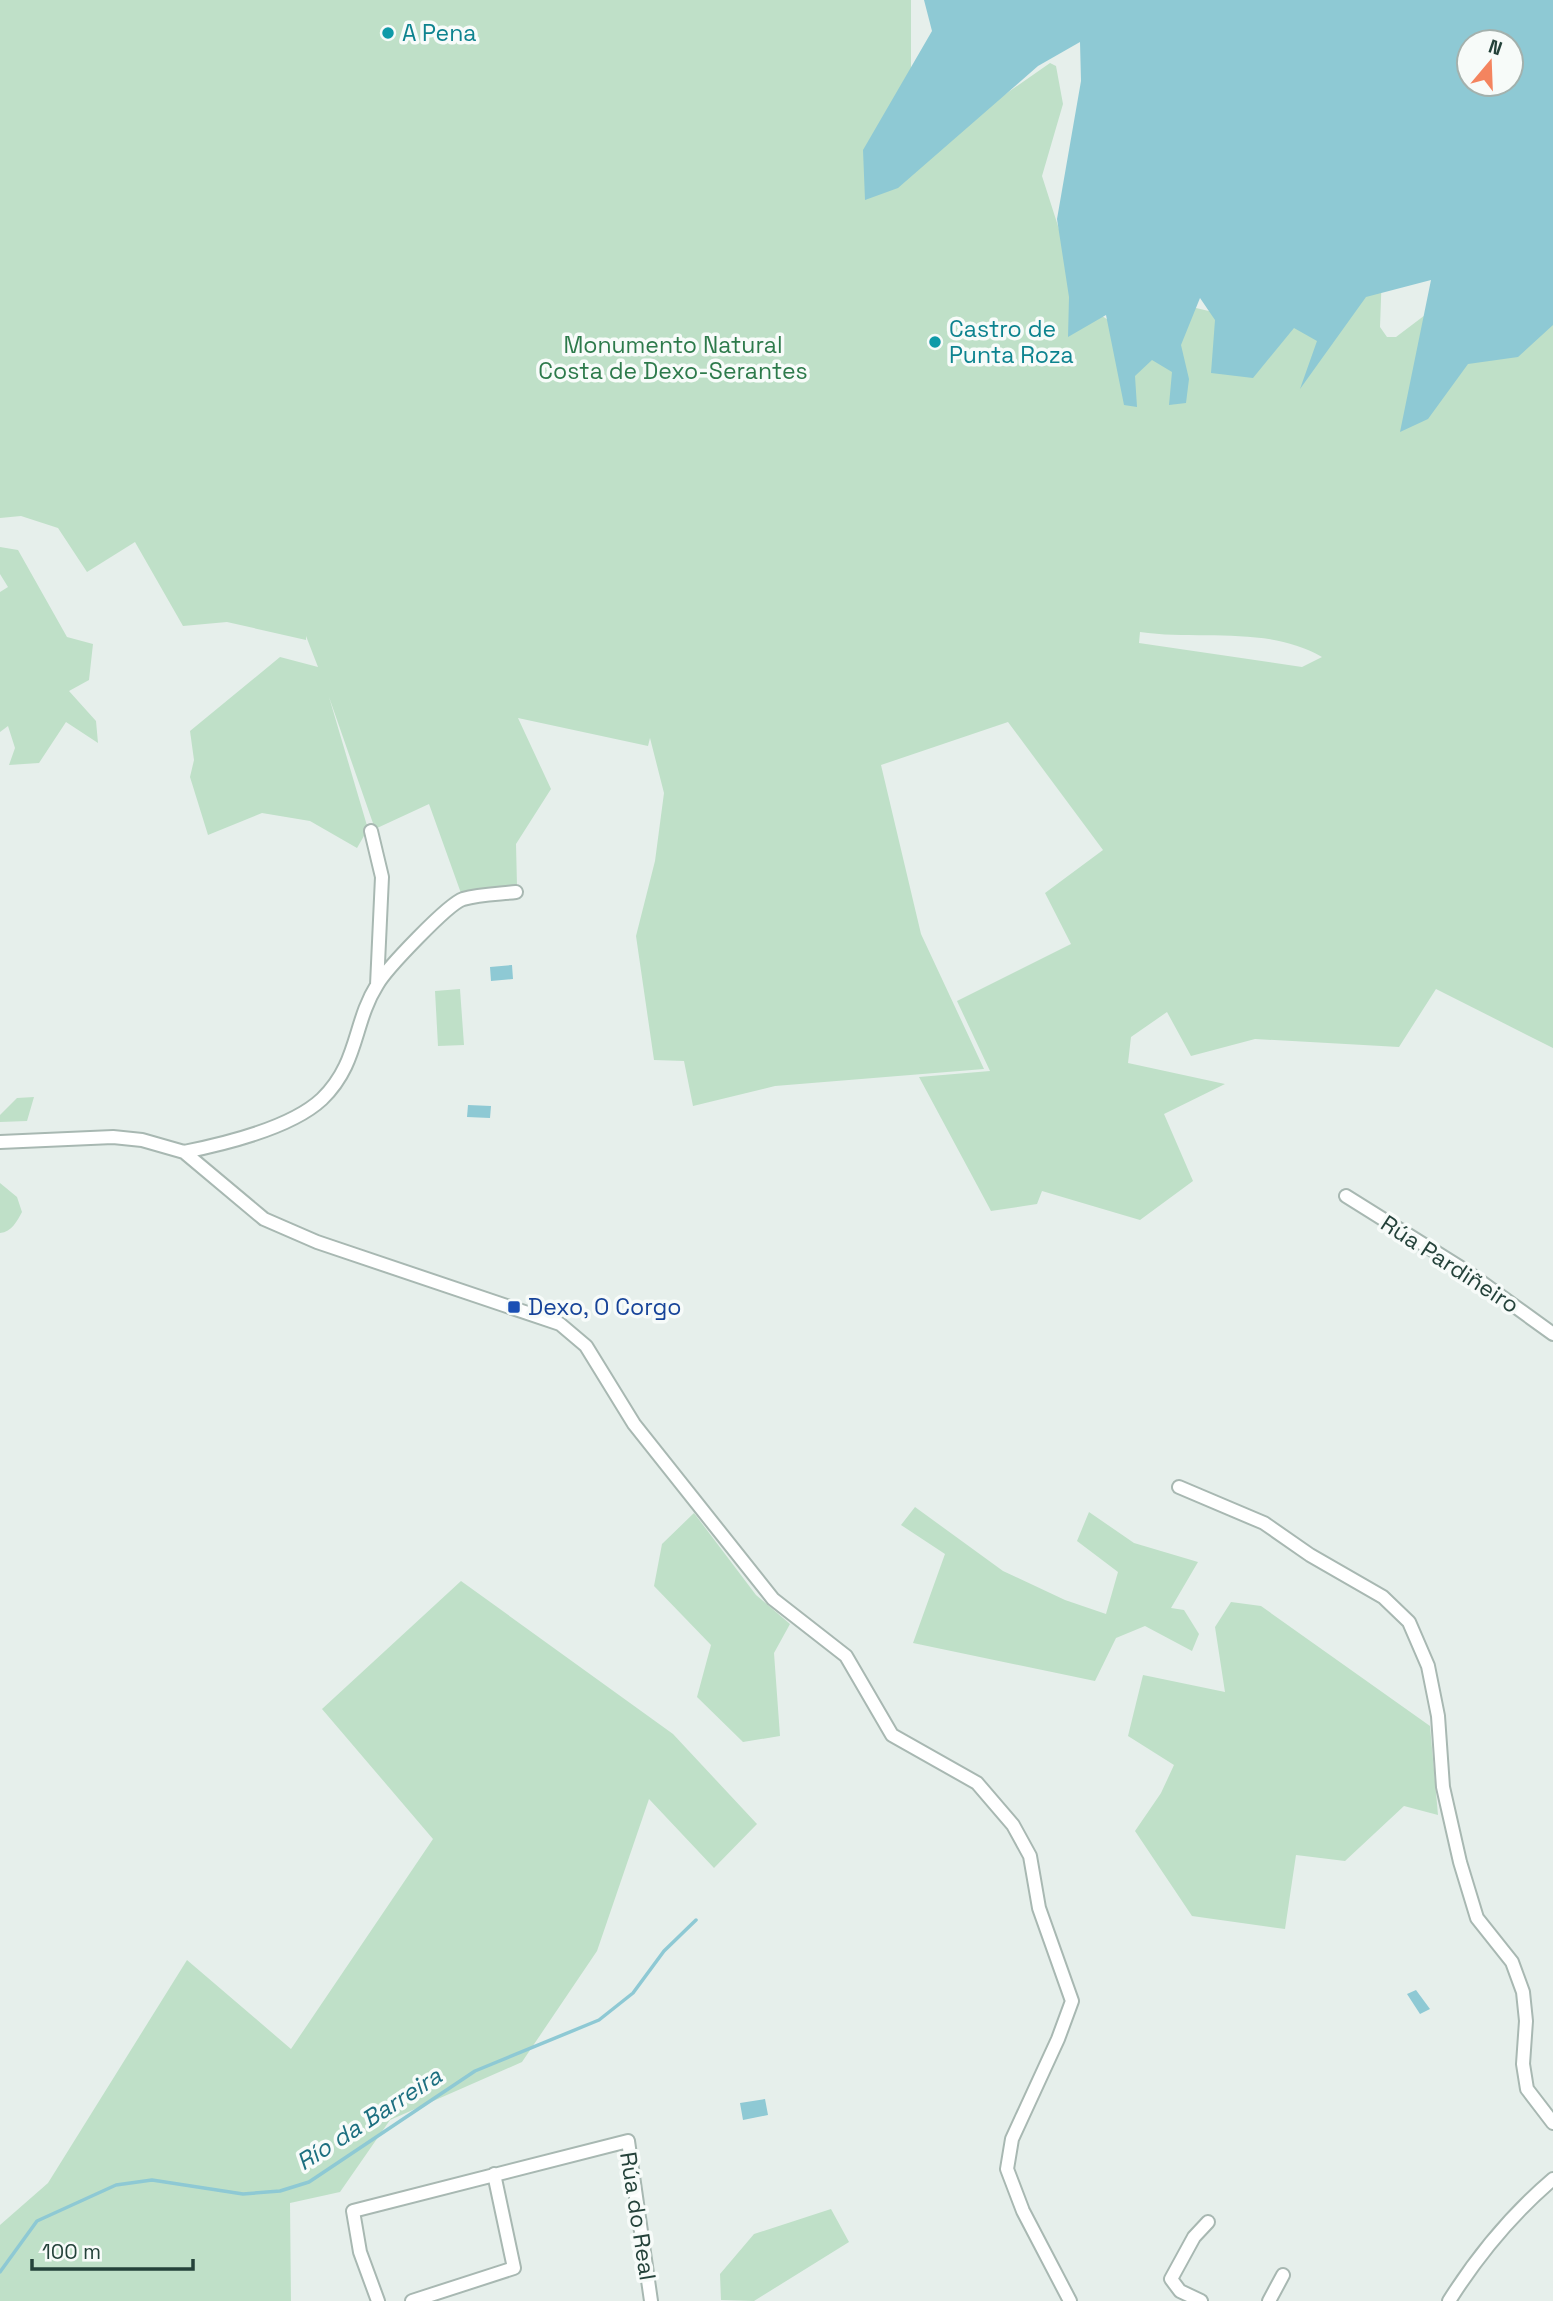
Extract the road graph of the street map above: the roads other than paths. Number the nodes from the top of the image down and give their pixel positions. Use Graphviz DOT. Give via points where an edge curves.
graph roads {
  1 [pos="371,831"];
  2 [pos="516,892"];
  3 [pos="377,985"];
  4 [pos="0,1142"];
  5 [pos="184,1152"];
  6 [pos="1346,1196"];
  7 [pos="1553,1334"];
  8 [pos="1179,1487"];
  9 [pos="1553,2123"];
  10 [pos="494,2174"];
  11 [pos="1553,2179"];
  12 [pos="1208,2222"];
  13 [pos="1283,2275"];
  14 [pos="378,2301"];
  15 [pos="412,2301"];
  16 [pos="652,2301"];
  17 [pos="1070,2301"];
  18 [pos="1200,2301"];
  19 [pos="1269,2301"];
  20 [pos="1449,2301"];
  1 -- 3 [label="street" via="382,877"];
  2 -- 3 [label="street" via="461,900"];
  3 -- 5 [label="street" via="346,1068 319,1101 289,1120"];
  4 -- 5 [label="street" via="113,1137"];
  5 -- 17 [label="street" via="264,1219 317,1242 560,1325 586,1346 634,1424 772,1599 846,1656 892,1735 976,1783 1013,1825 1030,1856 1039,1908 1072,2001 1012,2139 1007,2169 1028,2222"];
  6 -- 7 [label="street, Rúa Pardiñeiro" via="1466,1271"];
  8 -- 9 [label="street" via="1264,1523 1383,1598 1409,1622 1428,1666 1438,1716 1443,1787 1460,1863 1477,1918 1512,1962 1523,1992 1527,2021 1522,2064 1527,2089"];
  10 -- 14 [label="street, Rúa do Real" via="352,2211 360,2252"];
  10 -- 15 [label="street" via="514,2268"];
  10 -- 16 [label="street, Rúa do Real" via="628,2141"];
  11 -- 20 [label="street" via="1521,2207"];
  12 -- 18 [label="street" via="1194,2237 1171,2279 1180,2291"];
  13 -- 19 [label="street"];
}
